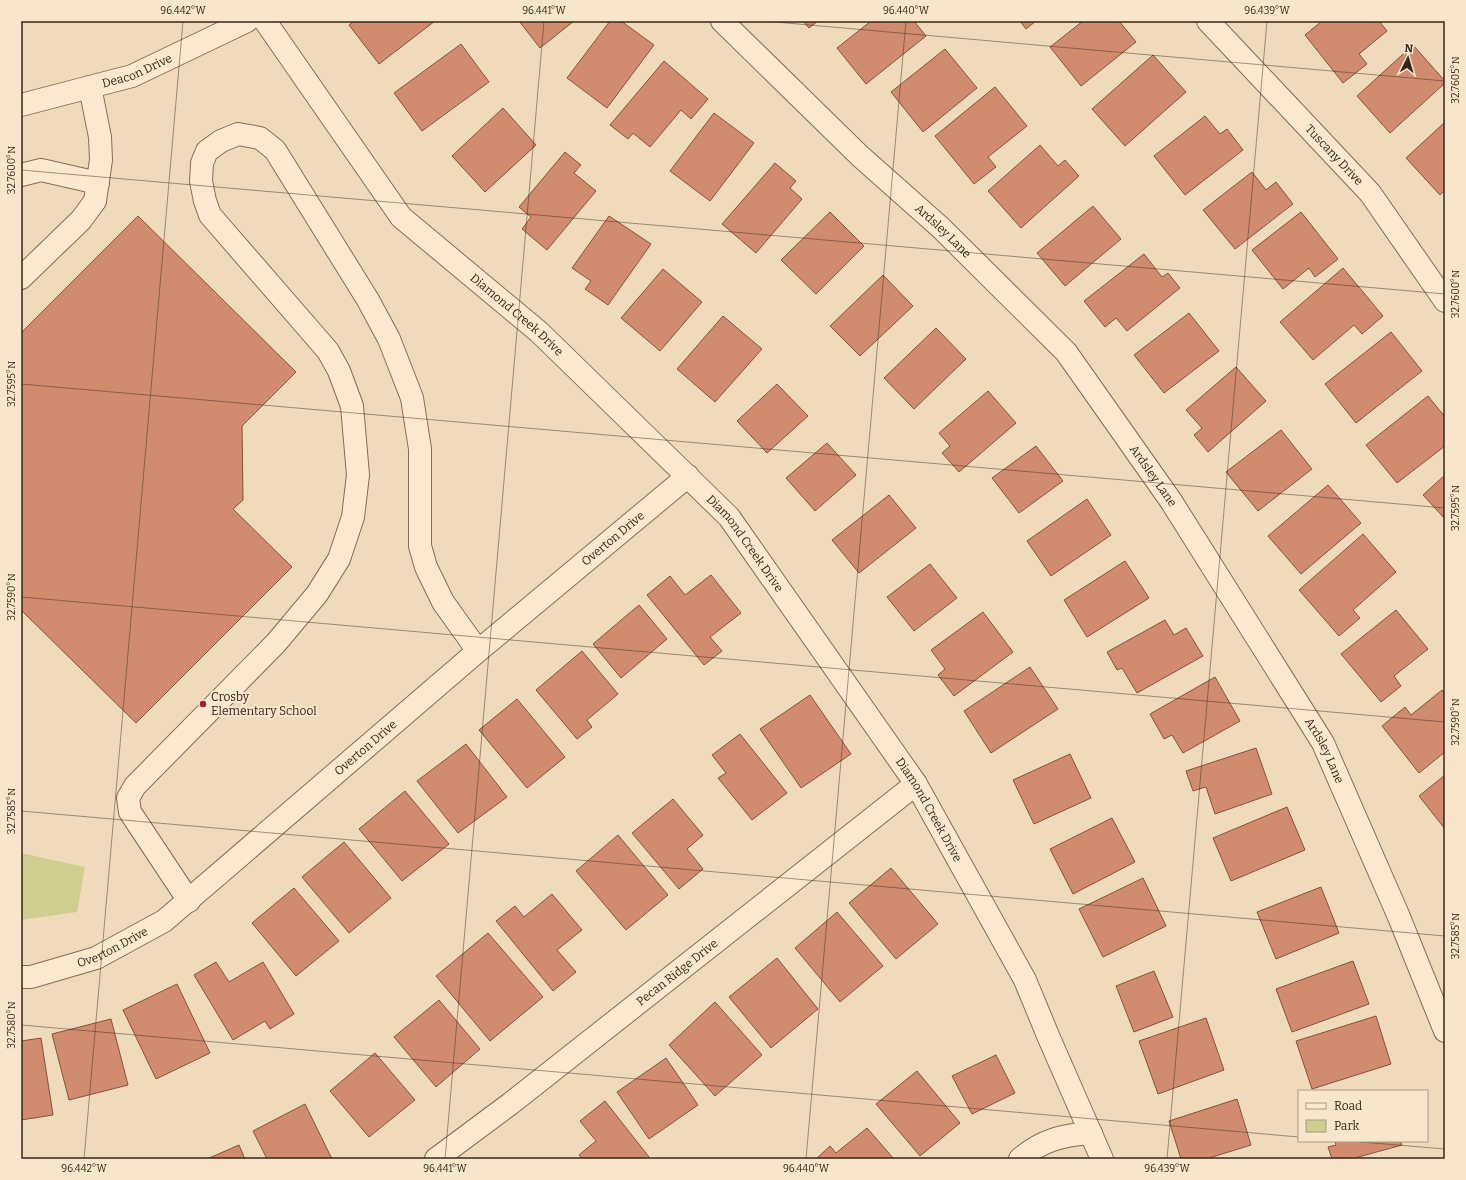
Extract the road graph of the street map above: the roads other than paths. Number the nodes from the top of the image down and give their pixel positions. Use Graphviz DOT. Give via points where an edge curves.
graph roads {
  1 [pos="247,21"];
  2 [pos="265,21"];
  3 [pos="722,21"];
  4 [pos="1208,21"];
  5 [pos="90,87"];
  6 [pos="21,105"];
  7 [pos="21,175"];
  8 [pos="98,183"];
  9 [pos="21,278"];
  10 [pos="1445,301"];
  11 [pos="688,476"];
  12 [pos="478,651"];
  13 [pos="916,784"];
  14 [pos="188,901"];
  15 [pos="21,977"];
  16 [pos="1445,1031"];
  17 [pos="1091,1133"];
  18 [pos="436,1159"];
  19 [pos="1020,1159"];
  20 [pos="1102,1159"];
  1 -- 5 [label="street, Deacon Drive" via="132,76"];
  2 -- 11 [label="street, Diamond Creek Drive" via="401,217 539,332"];
  3 -- 16 [label="street, Ardsley Lane" via="860,156 940,227 1066,352 1171,501 1323,743 1399,917"];
  4 -- 10 [label="street, Tuscany Drive" via="1370,193"];
  5 -- 6 [label="street, Deacon Drive"];
  5 -- 8 [label="street" via="100,137"];
  7 -- 8 [label="street" via="41,170"];
  8 -- 9 [label="street" via="95,201 81,220"];
  11 -- 12 [label="street, Overton Drive"];
  11 -- 13 [label="street, Diamond Creek Drive" via="729,517"];
  12 -- 14 [label="street, Overton Drive"];
  12 -- 14 [label="street" via="443,602 426,567 420,546 420,449 412,398 389,339 368,300 275,150 260,138 238,134 221,142 207,151 202,163 200,181 210,215 328,350 352,406 358,475 353,517 339,559 316,594 276,643 135,786 128,798 130,812"];
  13 -- 17 [label="street, Diamond Creek Drive" via="1025,980"];
  13 -- 18 [label="street, Pecan Ridge Drive" via="517,1099"];
  14 -- 15 [label="street, Overton Drive" via="164,921 96,958 31,977"];
  17 -- 19 [label="street" via="1068,1134 1034,1147"];
  17 -- 20 [label="street, Diamond Creek Drive"];
}
